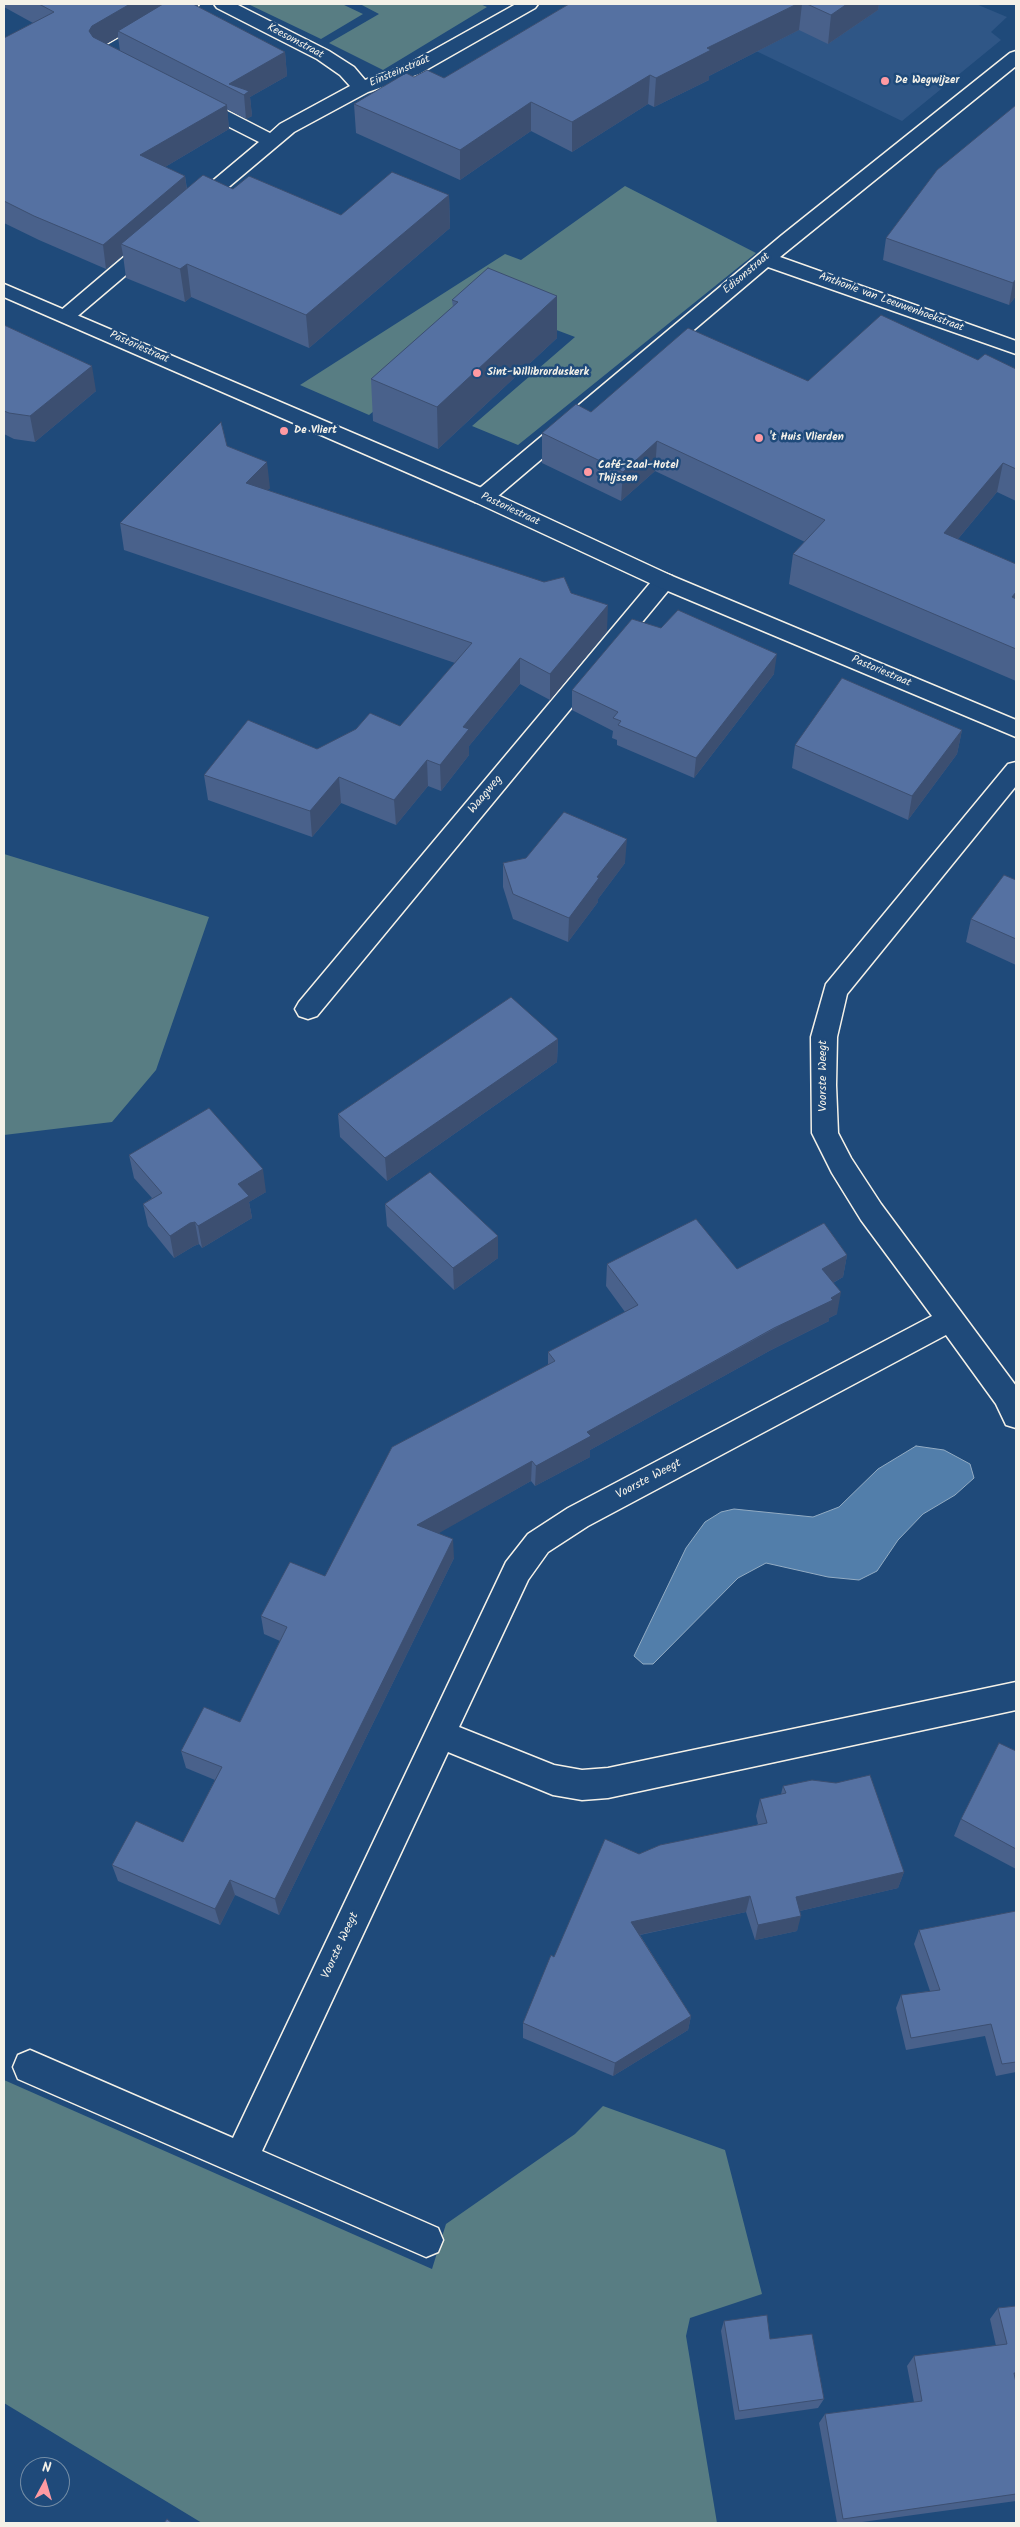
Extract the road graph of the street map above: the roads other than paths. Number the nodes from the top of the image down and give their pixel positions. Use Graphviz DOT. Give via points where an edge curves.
graph roads {
  1 [pos="190,4"];
  2 [pos="223,4"];
  3 [pos="529,4"];
  4 [pos="1014,62"];
  5 [pos="139,73"];
  6 [pos="362,88"];
  7 [pos="183,96"];
  8 [pos="271,141"];
  9 [pos="180,219"];
  10 [pos="164,232"];
  11 [pos="766,259"];
  12 [pos="4,290"];
  13 [pos="66,316"];
  14 [pos="1016,348"];
  15 [pos="483,497"];
  16 [pos="664,581"];
  17 [pos="1016,729"];
  18 [pos="1016,770"];
  19 [pos="308,1009"];
  20 [pos="951,1319"];
  21 [pos="1016,1416"];
  22 [pos="1016,1696"];
  23 [pos="440,1734"];
  24 [pos="30,2067"];
  25 [pos="241,2159"];
  26 [pos="426,2240"];
  1 -- 5 [label="street" via="103,55"];
  2 -- 6 [label="street, Keesomstraat" via="323,55 346,71"];
  3 -- 6 [label="street, Einsteinstraat" via="412,70"];
  4 -- 11 [label="street, Edisonstraat"];
  6 -- 8 [label="street, Einsteinstraat" via="287,128"];
  7 -- 8 [label="street"];
  8 -- 9 [label="street, Einsteinstraat"];
  10 -- 13 [label="street"];
  11 -- 14 [label="street, Anthonie van Leeuwenhoekstraat"];
  11 -- 15 [label="street, Edisonstraat"];
  12 -- 13 [label="street, Pastoriestraat"];
  13 -- 15 [label="street, Pastoriestraat"];
  15 -- 16 [label="street, Pastoriestraat"];
  16 -- 17 [label="street, Pastoriestraat"];
  16 -- 19 [label="street, Waagweg"];
  18 -- 20 [label="street, Voorste Weegt" via="835,991 824,1038 825,1133 871,1212"];
  20 -- 21 [label="street, Voorste Weegt" via="1007,1396"];
  20 -- 23 [label="street, Voorste Weegt" via="578,1517 538,1543 517,1571"];
  22 -- 23 [label="street" via="608,1783 582,1785 553,1780"];
  23 -- 25 [label="street, Voorste Weegt"];
  24 -- 25 [label="street"];
  25 -- 26 [label="street"];
}
